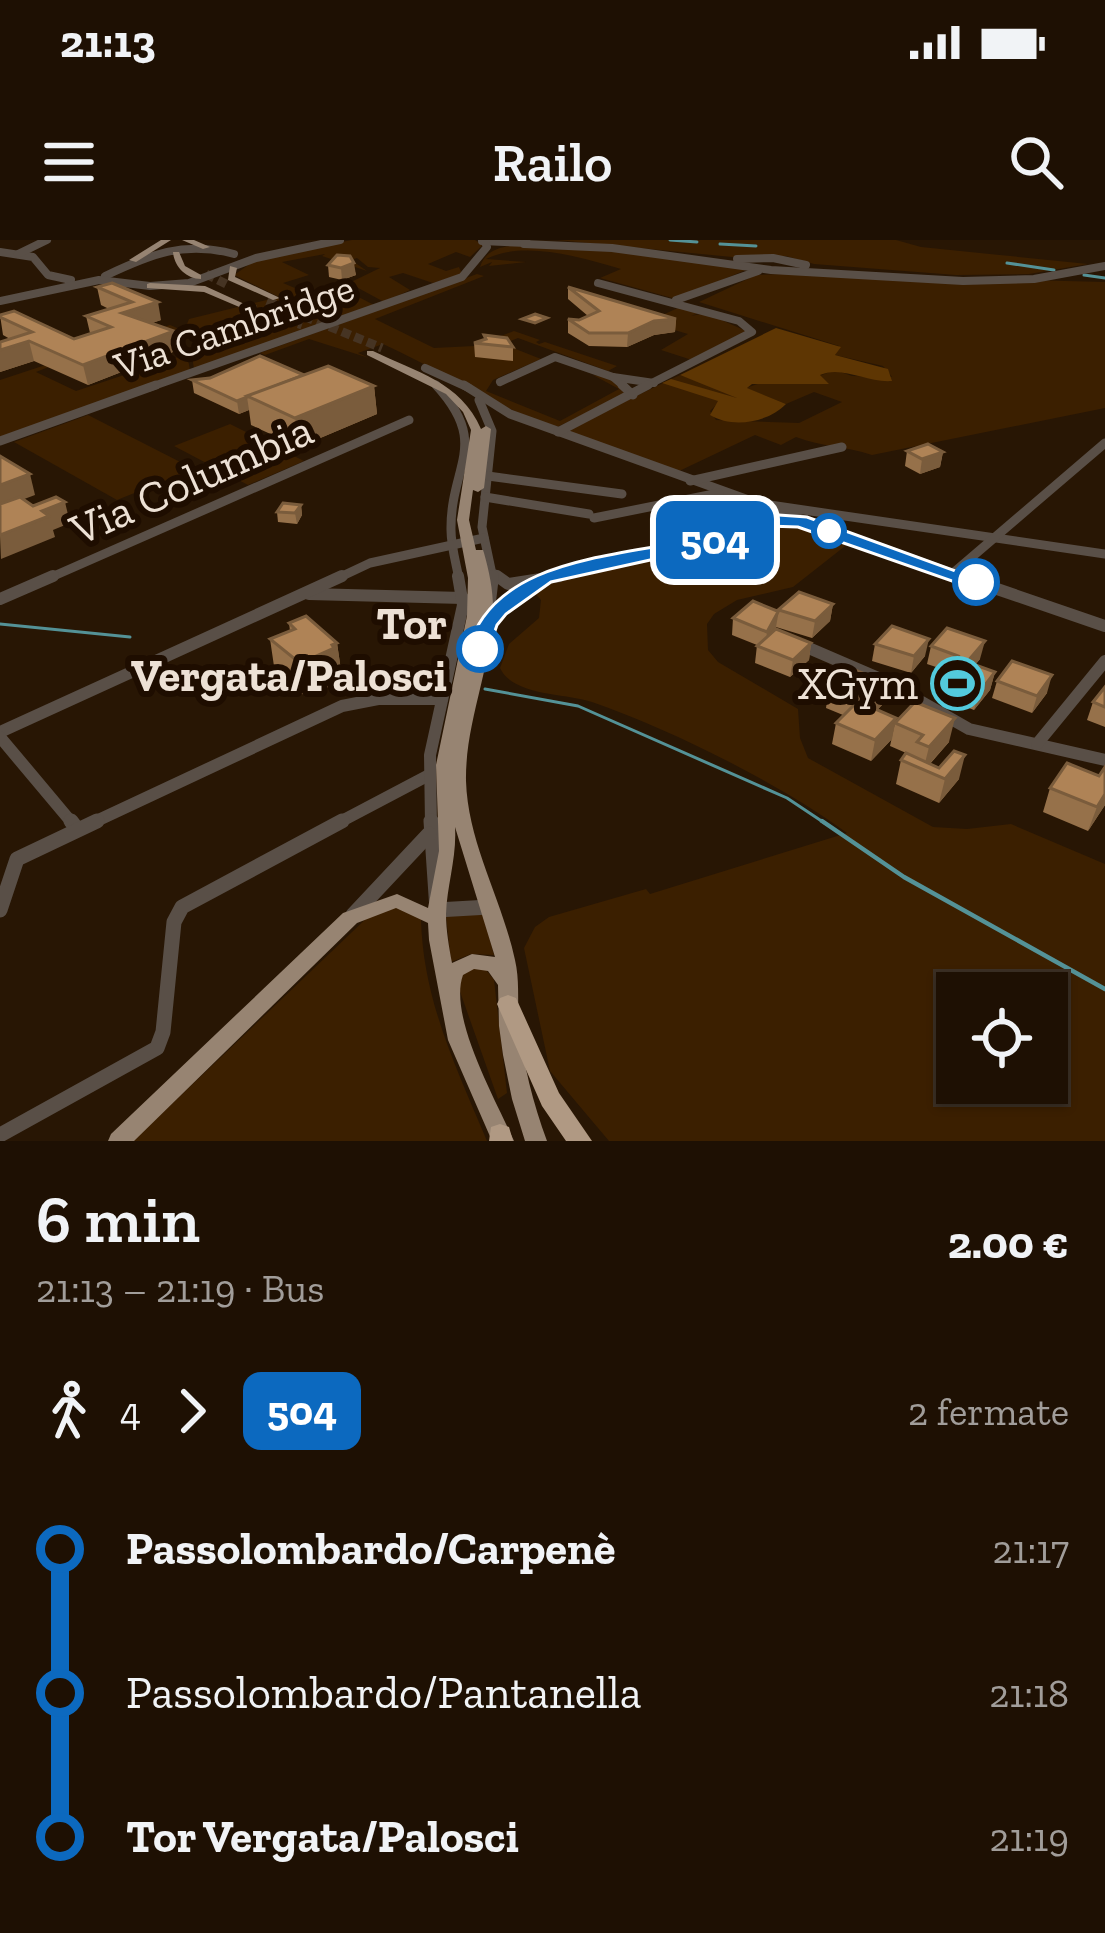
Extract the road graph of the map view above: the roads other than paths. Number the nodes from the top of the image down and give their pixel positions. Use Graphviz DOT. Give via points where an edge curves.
graph roads {
  1 [pos="47,240"];
  2 [pos="167,240"];
  3 [pos="186,240"];
  4 [pos="329,240"];
  5 [pos="340,240"];
  6 [pos="483,241"];
  7 [pos="531,241"];
  8 [pos="513,245"];
  9 [pos="206,247"];
  10 [pos="0,252"];
  11 [pos="233,253"];
  12 [pos="17,254"];
  13 [pos="181,254"];
  14 [pos="477,257"];
  15 [pos="133,260"];
  16 [pos="1105,264"];
  17 [pos="748,266"];
  18 [pos="794,266"];
  19 [pos="234,267"];
  20 [pos="44,268"];
  21 [pos="119,270"];
  22 [pos="202,276"];
  23 [pos="90,279"];
  24 [pos="129,283"];
  25 [pos="598,283"];
  26 [pos="151,286"];
  27 [pos="224,286"];
  28 [pos="699,295"];
  29 [pos="2,298"];
  30 [pos="660,298"];
  31 [pos="262,302"];
  32 [pos="702,310"];
  33 [pos="376,351"];
  34 [pos="428,374"];
  35 [pos="613,377"];
  36 [pos="500,382"];
  37 [pos="639,389"];
  38 [pos="475,395"];
  39 [pos="518,418"];
  40 [pos="409,420"];
  41 [pos="493,428"];
  42 [pos="557,432"];
  43 [pos="0,441"];
  44 [pos="1105,443"];
  45 [pos="842,447"];
  46 [pos="488,476"];
  47 [pos="689,482"];
  48 [pos="720,493"];
  49 [pos="622,494"];
  50 [pos="485,497"];
  51 [pos="736,499"];
  52 [pos="750,503"];
  53 [pos="761,518"];
  54 [pos="993,537"];
  55 [pos="469,540"];
  56 [pos="1105,554"];
  57 [pos="495,574"];
  58 [pos="952,574"];
  59 [pos="540,580"];
  60 [pos="303,594"];
  61 [pos="464,598"];
  62 [pos="0,599"];
  63 [pos="486,624"];
  64 [pos="1105,626"];
  65 [pos="781,638"];
  66 [pos="1105,661"];
  67 [pos="442,699"];
  68 [pos="0,735"];
  69 [pos="1037,744"];
  70 [pos="1105,760"];
  71 [pos="429,775"];
  72 [pos="77,829"];
  73 [pos="430,833"];
  74 [pos="6,867"];
  75 [pos="489,908"];
  76 [pos="0,910"];
  77 [pos="438,915"];
  78 [pos="350,918"];
  79 [pos="508,997"];
  80 [pos="450,1000"];
  81 [pos="0,1135"];
  82 [pos="501,1139"];
  83 [pos="119,1141"];
  84 [pos="536,1141"];
  85 [pos="580,1141"];
  1 -- 12 [label="street"];
  2 -- 15 [label="main road"];
  3 -- 9 [label="main road"];
  4 -- 11 [label="street"];
  5 -- 19 [label="street"];
  6 -- 8 [label="street"];
  6 -- 14 [label="street, Via Cambridge"];
  7 -- 8 [label="street"];
  7 -- 17 [label="street"];
  8 -- 14 [label="street, Via Cambridge"];
  9 -- 11 [label="street"];
  9 -- 15 [label="street"];
  10 -- 12 [label="street"];
  11 -- 19 [label="street"];
  12 -- 20 [label="street"];
  13 -- 22 [label="main road" via="184,269"];
  14 -- 43 [label="street, Via Cambridge" via="462,278"];
  15 -- 21 [label="street"];
  16 -- 18 [label="street" via="988,280"];
  17 -- 18 [label="street"];
  17 -- 18 [label="street"];
  17 -- 28 [label="street"];
  19 -- 26 [label="street"];
  19 -- 31 [label="main road" via="231,278"];
  20 -- 23 [label="street" via="58,279"];
  20 -- 29 [label="street" via="35,282"];
  21 -- 23 [label="street"];
  21 -- 24 [label="street"];
  23 -- 29 [label="street"];
  24 -- 26 [label="street"];
  24 -- 29 [label="street"];
  25 -- 30 [label="street"];
  26 -- 31 [label="main road"];
  27 -- 31 [label="main road"];
  28 -- 30 [label="street"];
  28 -- 32 [label="street" via="692,303"];
  30 -- 32 [label="street"];
  32 -- 37 [label="street" via="744,323 751,336"];
  33 -- 34 [label="main road"];
  34 -- 38 [label="street" via="446,375"];
  34 -- 55 [label="main road" via="464,405 476,430 463,514"];
  35 -- 36 [label="street" via="555,357"];
  35 -- 37 [label="street"];
  35 -- 37 [label="street"];
  37 -- 42 [label="street"];
  38 -- 39 [label="street"];
  38 -- 41 [label="street"];
  39 -- 41 [label="street" via="500,418"];
  39 -- 42 [label="street"];
  40 -- 62 [label="street, Via Columbia"];
  41 -- 46 [label="street"];
  42 -- 47 [label="street"];
  44 -- 54 [label="street"];
  45 -- 47 [label="street"];
  46 -- 49 [label="street"];
  46 -- 50 [label="street"];
  47 -- 48 [label="street"];
  48 -- 50 [label="street" via="591,516"];
  48 -- 51 [label="street"];
  50 -- 55 [label="street"];
  51 -- 52 [label="street"];
  51 -- 53 [label="street"];
  52 -- 53 [label="street"];
  52 -- 54 [label="street"];
  53 -- 58 [label="street" via="800,521"];
  53 -- 59 [label="street" via="720,539"];
  54 -- 56 [label="street"];
  54 -- 58 [label="street"];
  55 -- 57 [label="street"];
  55 -- 60 [label="street" via="380,559"];
  55 -- 61 [label="street"];
  55 -- 63 [label="main road" via="485,577"];
  55 -- 77 [label="main road" via="474,616 447,740 448,858"];
  57 -- 59 [label="street" via="510,584"];
  57 -- 63 [label="street"];
  58 -- 64 [label="street"];
  59 -- 63 [label="street"];
  60 -- 61 [label="street"];
  60 -- 68 [label="street"];
  61 -- 67 [label="street"];
  63 -- 75 [label="main road" via="458,784"];
  65 -- 69 [label="street" via="869,673 962,727"];
  66 -- 69 [label="street"];
  67 -- 71 [label="street"];
  67 -- 72 [label="street" via="365,700"];
  68 -- 72 [label="street"];
  69 -- 70 [label="street"];
  71 -- 73 [label="street"];
  71 -- 81 [label="street" via="182,907 157,1048"];
  72 -- 74 [label="street"];
  73 -- 77 [label="street"];
  73 -- 78 [label="street"];
  74 -- 76 [label="street"];
  75 -- 77 [label="street"];
  75 -- 79 [label="main road"];
  77 -- 78 [label="main road" via="397,901"];
  77 -- 80 [label="main road"];
  78 -- 83 [label="main road"];
  79 -- 80 [label="main road" via="498,967 475,961 452,973"];
  79 -- 84 [label="main road" via="515,1069"];
  79 -- 85 [label="highway" via="550,1100"];
  80 -- 82 [label="main road" via="458,1040"];
}
